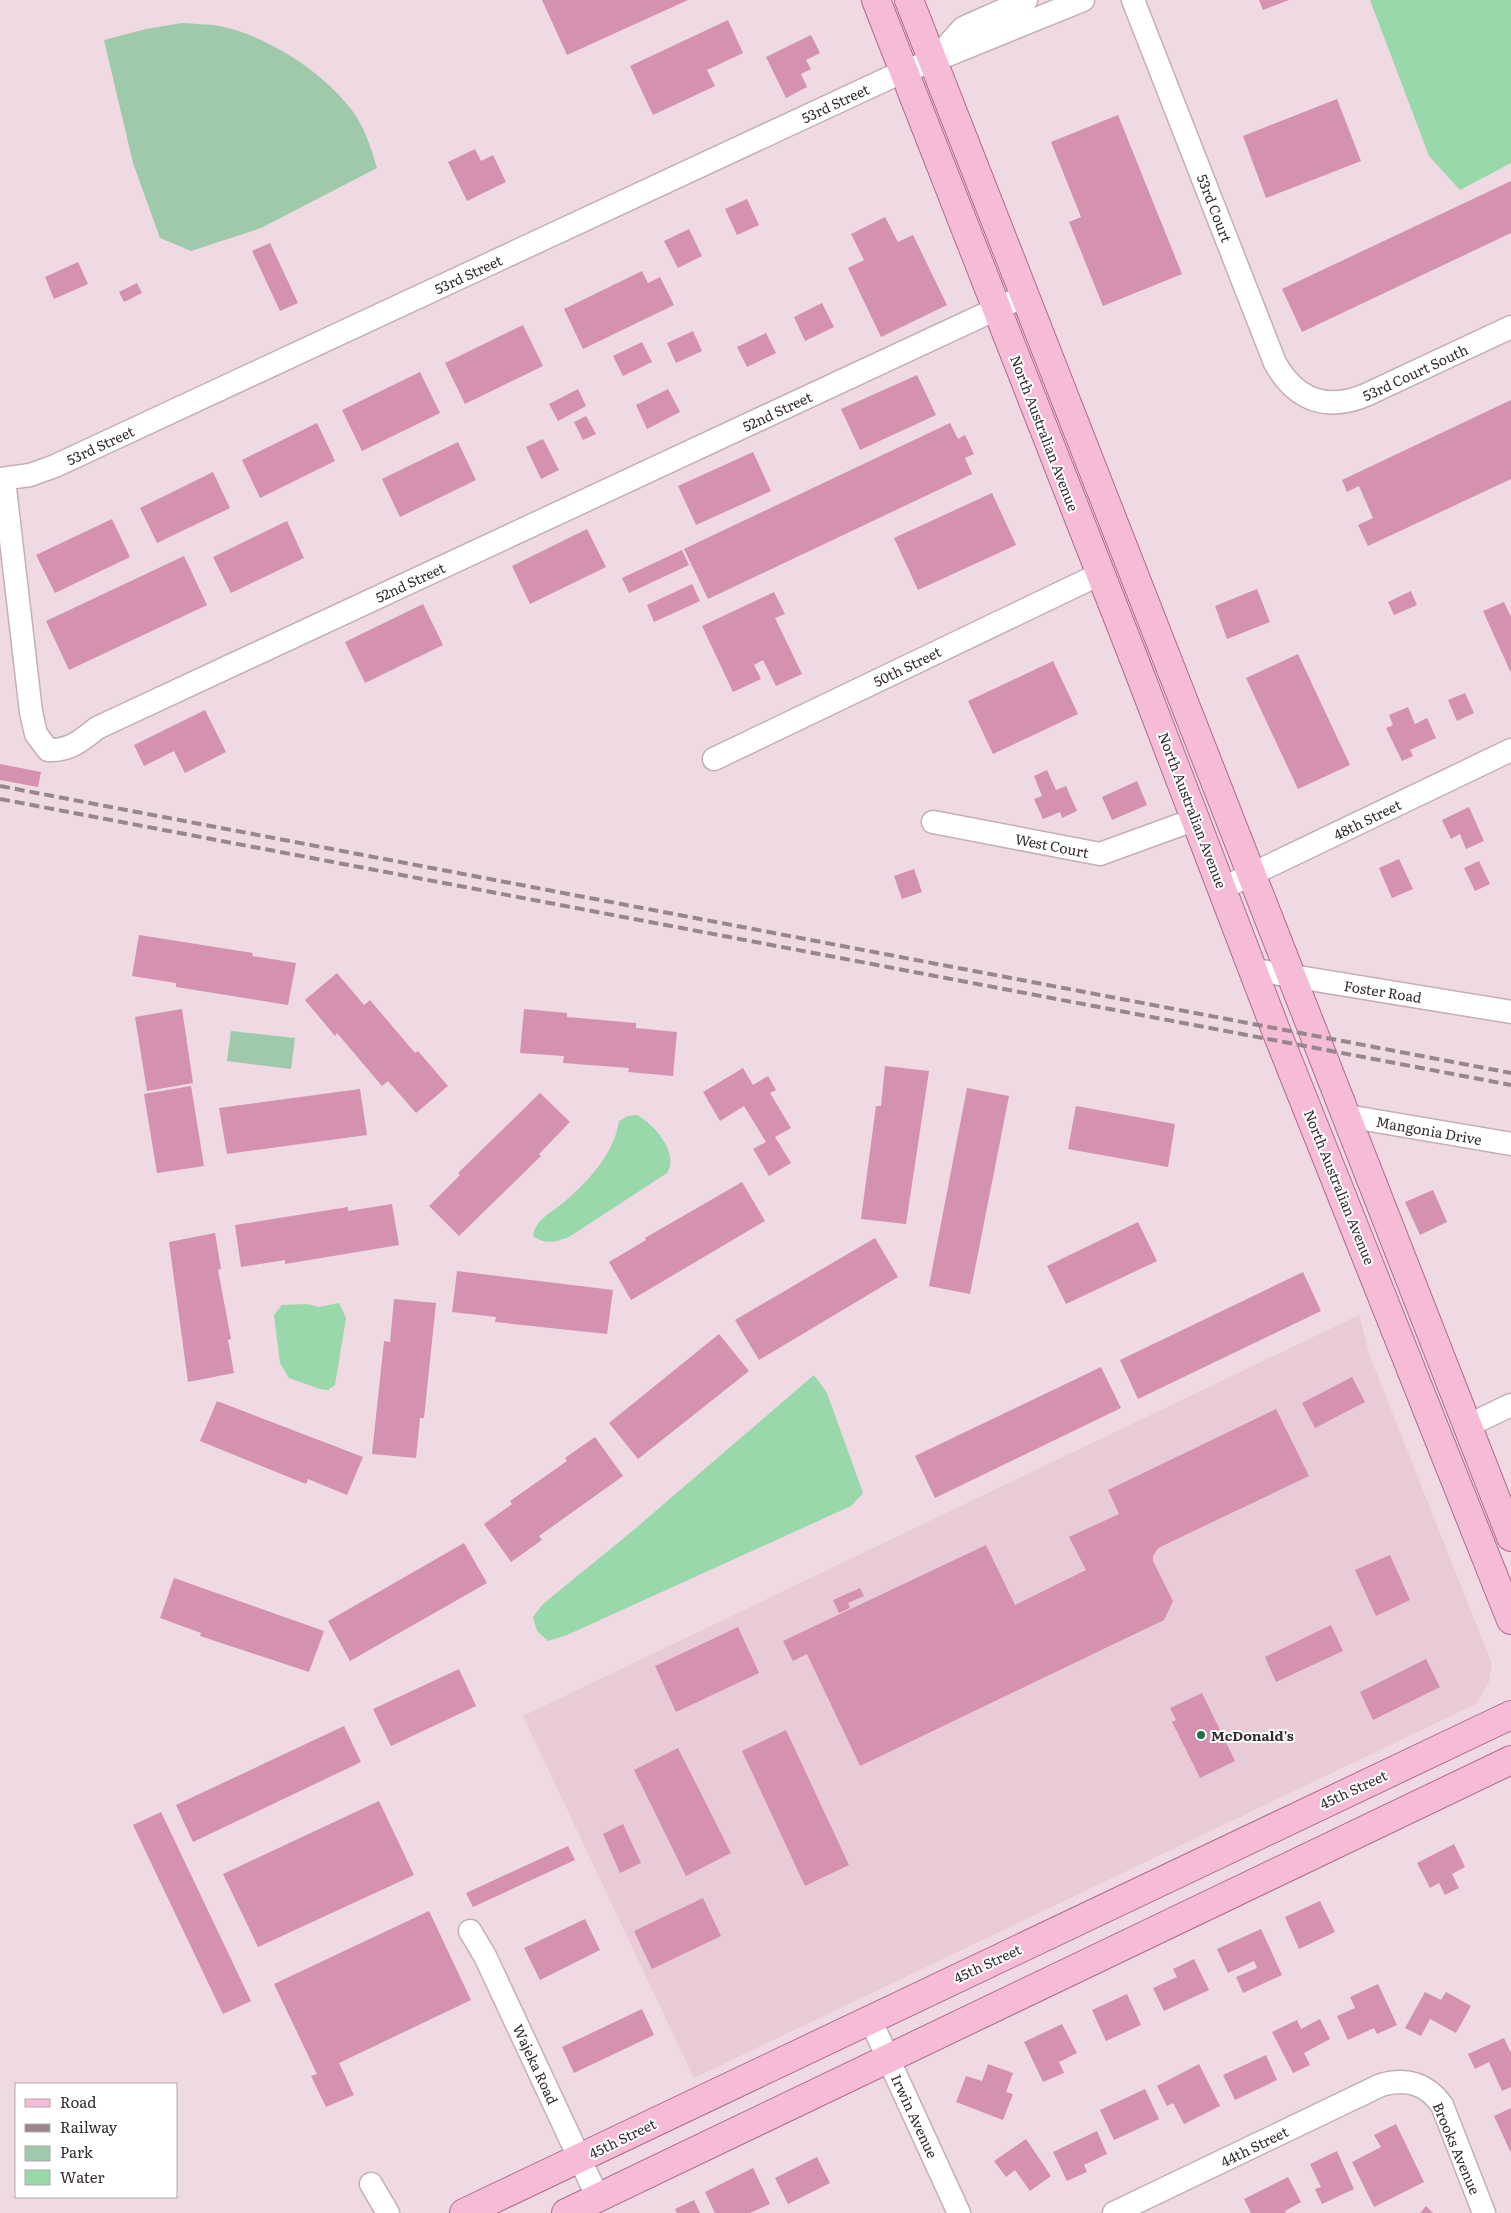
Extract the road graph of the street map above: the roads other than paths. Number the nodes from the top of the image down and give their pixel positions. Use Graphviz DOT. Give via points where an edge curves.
graph roads {
  1 [pos="876,0"];
  2 [pos="910,0"];
  3 [pos="1026,0"];
  4 [pos="1083,0"];
  5 [pos="1133,0"];
  6 [pos="933,61"];
  7 [pos="904,71"];
  8 [pos="1024,296"];
  9 [pos="996,308"];
  10 [pos="1511,327"];
  11 [pos="1317,400"];
  12 [pos="2,480"];
  13 [pos="1100,574"];
  14 [pos="1163,646"];
  15 [pos="1134,659"];
  16 [pos="1511,750"];
  17 [pos="714,759"];
  18 [pos="1196,818"];
  19 [pos="933,822"];
  20 [pos="1252,874"];
  21 [pos="1223,888"];
  22 [pos="1255,970"];
  23 [pos="1291,976"];
  24 [pos="1511,1012"];
  25 [pos="1346,1116"];
  26 [pos="1511,1144"];
  27 [pos="1511,1405"];
  28 [pos="1467,1426"];
  29 [pos="1511,1537"];
  30 [pos="1511,1620"];
  31 [pos="1511,1715"];
  32 [pos="1511,1760"];
  33 [pos="470,1931"];
  34 [pos="870,2019"];
  35 [pos="888,2059"];
  36 [pos="1394,2081"];
  37 [pos="580,2158"];
  38 [pos="371,2184"];
  39 [pos="598,2198"];
  40 [pos="388,2213"];
  41 [pos="464,2213"];
  42 [pos="566,2213"];
  43 [pos="959,2213"];
  44 [pos="1114,2213"];
  45 [pos="1484,2213"];
  1 -- 7 [label="main road, North Australian Avenue"];
  2 -- 6 [label="main road"];
  3 -- 6 [label="street, 53rd Street" via="963,28"];
  4 -- 6 [label="street, 53rd Street"];
  5 -- 11 [label="street, 53rd Court" via="1276,363 1292,386"];
  6 -- 7 [label="street, 53rd Street"];
  6 -- 8 [label="main road"];
  7 -- 9 [label="main road, North Australian Avenue"];
  7 -- 12 [label="street, 53rd Street" via="55,466"];
  8 -- 9 [label="street, 52nd Street"];
  8 -- 14 [label="main road"];
  9 -- 12 [label="street, 52nd Street" via="106,724 61,750 48,750 36,734 31,712"];
  9 -- 13 [label="main road, North Australian Avenue"];
  10 -- 11 [label="street, 53rd Court South" via="1359,398 1331,403"];
  13 -- 15 [label="main road, North Australian Avenue"];
  13 -- 17 [label="street, 50th Street"];
  14 -- 15 [label="main road"];
  14 -- 20 [label="main road"];
  15 -- 18 [label="main road, North Australian Avenue"];
  16 -- 20 [label="street, 48th Street"];
  18 -- 19 [label="street, West Court" via="1100,854"];
  18 -- 21 [label="main road, North Australian Avenue"];
  20 -- 21 [label="street, 48th Street"];
  20 -- 23 [label="main road"];
  21 -- 22 [label="main road, North Australian Avenue"];
  22 -- 23 [label="street, Foster Road"];
  22 -- 30 [label="main road, North Australian Avenue" via="1275,1028"];
  23 -- 24 [label="street, Foster Road"];
  23 -- 25 [label="main road"];
  25 -- 26 [label="street, Mangonia Drive"];
  25 -- 28 [label="main road"];
  27 -- 28 [label="street"];
  28 -- 29 [label="main road"];
  31 -- 34 [label="main road, 45th Street"];
  32 -- 35 [label="main road"];
  33 -- 37 [label="street, Wajeka Road" via="485,1956"];
  34 -- 35 [label="street, Irwin Avenue"];
  34 -- 37 [label="main road, 45th Street"];
  35 -- 39 [label="main road"];
  35 -- 43 [label="street, Irwin Avenue"];
  36 -- 44 [label="street, 44th Street"];
  36 -- 45 [label="street, Brooks Avenue" via="1409,2081 1422,2086 1442,2105"];
  37 -- 39 [label="street, Wajeka Road"];
  37 -- 41 [label="main road, 45th Street"];
  38 -- 40 [label="street"];
  39 -- 42 [label="main road"];
}
